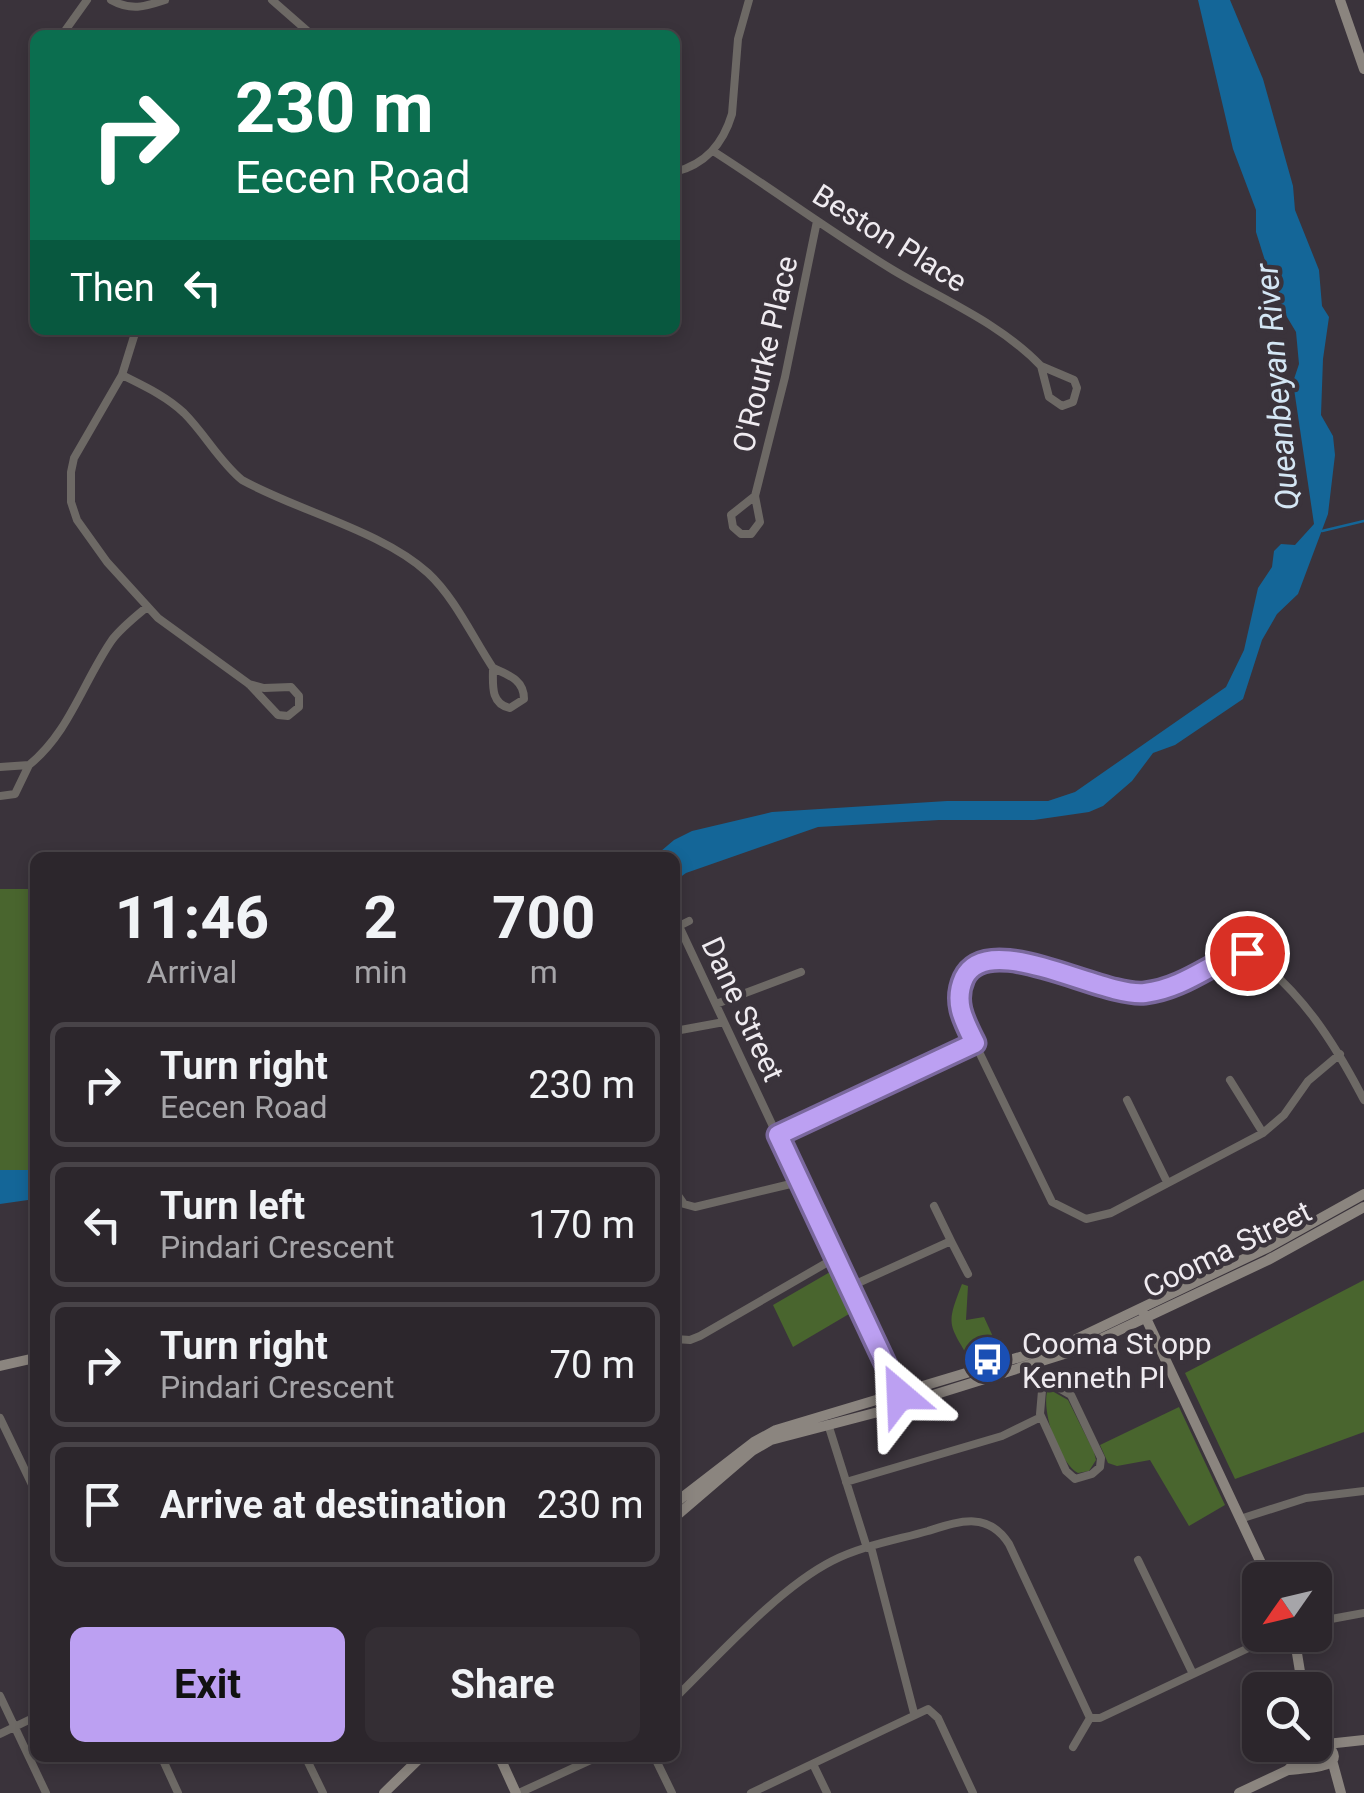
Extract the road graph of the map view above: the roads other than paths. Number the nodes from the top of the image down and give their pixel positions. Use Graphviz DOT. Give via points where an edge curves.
graph roads {
  1 [pos="87,0"];
  2 [pos="111,0"];
  3 [pos="165,0"];
  4 [pos="272,0"];
  5 [pos="749,0"];
  6 [pos="1340,0"];
  7 [pos="66,30"];
  8 [pos="306,30"];
  9 [pos="1362,47"];
  10 [pos="1364,68"];
  11 [pos="713,151"];
  12 [pos="680,170"];
  13 [pos="818,221"];
  14 [pos="134,335"];
  15 [pos="1041,366"];
  16 [pos="122,375"];
  17 [pos="755,496"];
  18 [pos="146,607"];
  19 [pos="494,668"];
  20 [pos="250,684"];
  21 [pos="280,686"];
  22 [pos="270,706"];
  23 [pos="29,765"];
  24 [pos="0,767"];
  25 [pos="0,796"];
  26 [pos="689,921"];
  27 [pos="680,926"];
  28 [pos="680,928"];
  29 [pos="800,972"];
  30 [pos="716,1004"];
  31 [pos="724,1022"];
  32 [pos="680,1031"];
  33 [pos="975,1043"];
  34 [pos="1340,1054"];
  35 [pos="1230,1080"];
  36 [pos="1364,1099"];
  37 [pos="1127,1100"];
  38 [pos="1263,1133"];
  39 [pos="778,1135"];
  40 [pos="799,1182"];
  41 [pos="1167,1182"];
  42 [pos="1364,1194"];
  43 [pos="680,1198"];
  44 [pos="934,1206"];
  45 [pos="1364,1206"];
  46 [pos="951,1241"];
  47 [pos="835,1258"];
  48 [pos="968,1274"];
  49 [pos="849,1287"];
  50 [pos="1144,1313"];
  51 [pos="680,1339"];
  52 [pos="1037,1358"];
  53 [pos="30,1359"];
  54 [pos="0,1366"];
  55 [pos="1043,1379"];
  56 [pos="947,1391"];
  57 [pos="898,1393"];
  58 [pos="1041,1417"];
  59 [pos="0,1418"];
  60 [pos="853,1418"];
  61 [pos="827,1420"];
  62 [pos="30,1481"];
  63 [pos="846,1482"];
  64 [pos="1364,1491"];
  65 [pos="680,1499"];
  66 [pos="680,1513"];
  67 [pos="1240,1519"];
  68 [pos="869,1548"];
  69 [pos="1138,1560"];
  70 [pos="1260,1562"];
  71 [pos="1364,1613"];
  72 [pos="1332,1619"];
  73 [pos="1242,1651"];
  74 [pos="1193,1674"];
  75 [pos="680,1693"];
  76 [pos="0,1696"];
  77 [pos="914,1713"];
  78 [pos="1090,1718"];
  79 [pos="30,1719"];
  80 [pos="14,1727"];
  81 [pos="0,1734"];
  82 [pos="1358,1741"];
  83 [pos="1332,1743"];
  84 [pos="1073,1747"];
  85 [pos="1332,1758"];
  86 [pos="30,1760"];
  87 [pos="31,1762"];
  88 [pos="164,1762"];
  89 [pos="308,1762"];
  90 [pos="416,1762"];
  91 [pos="502,1762"];
  92 [pos="586,1762"];
  93 [pos="657,1762"];
  94 [pos="1297,1762"];
  95 [pos="1311,1762"];
  96 [pos="1325,1762"];
  97 [pos="813,1764"];
  98 [pos="1317,1767"];
  99 [pos="1288,1770"];
  100 [pos="1338,1788"];
  101 [pos="388,1792"];
  102 [pos="46,1793"];
  103 [pos="178,1793"];
  104 [pos="323,1793"];
  105 [pos="518,1793"];
  106 [pos="672,1793"];
  107 [pos="751,1793"];
  108 [pos="826,1793"];
  109 [pos="973,1793"];
  110 [pos="1239,1793"];
  1 -- 7 [label="street"];
  2 -- 3 [label="street" via="128,8"];
  4 -- 8 [label="street"];
  5 -- 11 [label="street" via="738,39 732,114"];
  6 -- 9 [label="main road"];
  9 -- 10 [label="main road"];
  11 -- 12 [label="street"];
  11 -- 13 [label="street, Beston Place"];
  13 -- 15 [label="street, Beston Place" via="998,330"];
  13 -- 17 [label="street, O'Rourke Place"];
  14 -- 16 [label="street"];
  15 -- 15 [label="street, Beston Place" via="1074,380 1073,402 1062,406 1049,397"];
  16 -- 18 [label="street" via="74,458 71,502 87,535"];
  16 -- 19 [label="street" via="183,412 242,480 406,556 429,574"];
  17 -- 17 [label="street, O'Rourke Place" via="758,527 741,534 731,514"];
  18 -- 20 [label="street"];
  18 -- 23 [label="street" via="115,636 48,750"];
  19 -- 19 [label="street" via="522,686 520,704 510,708 497,701"];
  20 -- 21 [label="street"];
  20 -- 22 [label="street"];
  21 -- 22 [label="street"];
  21 -- 22 [label="street" via="295,690 299,706 283,716"];
  23 -- 24 [label="street"];
  23 -- 25 [label="street" via="15,794"];
  26 -- 27 [label="street, Dane Street"];
  28 -- 30 [label="street, Dane Street"];
  29 -- 30 [label="street"];
  30 -- 31 [label="street, Dane Street"];
  31 -- 32 [label="street"];
  31 -- 39 [label="street, Dane Street"];
  33 -- 34 [label="street" via="958,993 978,961 1006,959 1143,994 1247,953 1322,1026"];
  33 -- 39 [label="street"];
  33 -- 41 [label="street" via="1052,1202 1075,1216 1097,1218"];
  34 -- 36 [label="street"];
  34 -- 38 [label="street"];
  35 -- 38 [label="street"];
  37 -- 41 [label="street"];
  38 -- 41 [label="street"];
  39 -- 40 [label="street, Dane Street"];
  40 -- 43 [label="street" via="695,1206"];
  40 -- 47 [label="street, Dane Street"];
  42 -- 50 [label="main road, Cooma Street"];
  44 -- 46 [label="street"];
  45 -- 50 [label="main road, Cooma Street" via="1268,1260"];
  46 -- 48 [label="street"];
  46 -- 49 [label="street"];
  47 -- 49 [label="street, Dane Street"];
  47 -- 51 [label="street" via="700,1336"];
  49 -- 57 [label="street, Dane Street"];
  50 -- 52 [label="main road, Cooma Street" via="1081,1348"];
  50 -- 67 [label="main road"];
  52 -- 55 [label="street"];
  52 -- 56 [label="main road, Cooma Street"];
  52 -- 57 [label="main road, Cooma Street"];
  53 -- 54 [label="main road"];
  55 -- 58 [label="street"];
  55 -- 58 [label="street" via="1075,1402 1100,1455 1096,1471 1078,1479 1068,1474"];
  56 -- 57 [label="main road" via="911,1398"];
  56 -- 60 [label="main road, Cooma Street"];
  57 -- 60 [label="main road"];
  57 -- 61 [label="main road, Cooma Street"];
  58 -- 63 [label="street" via="1002,1436"];
  59 -- 62 [label="street"];
  60 -- 61 [label="main road, Cooma Street"];
  61 -- 63 [label="street"];
  61 -- 65 [label="main road, Cooma Street" via="766,1434"];
  61 -- 66 [label="main road, Cooma Street" via="762,1445"];
  63 -- 68 [label="street"];
  64 -- 67 [label="street" via="1306,1498"];
  67 -- 70 [label="main road"];
  68 -- 75 [label="street" via="831,1561 806,1579"];
  68 -- 77 [label="street"];
  68 -- 78 [label="street" via="967,1520 1004,1535"];
  69 -- 74 [label="street"];
  71 -- 72 [label="street"];
  73 -- 74 [label="street"];
  74 -- 78 [label="street"];
  76 -- 80 [label="street"];
  77 -- 97 [label="street"];
  77 -- 109 [label="street" via="928,1710 938,1718"];
  78 -- 84 [label="street"];
  79 -- 80 [label="street"];
  80 -- 81 [label="street"];
  80 -- 86 [label="street"];
  82 -- 83 [label="main road"];
  82 -- 85 [label="main road"];
  85 -- 100 [label="main road"];
  87 -- 102 [label="street"];
  88 -- 103 [label="street"];
  89 -- 104 [label="street"];
  90 -- 101 [label="main road"];
  91 -- 105 [label="main road"];
  92 -- 105 [label="street"];
  93 -- 106 [label="street"];
  94 -- 99 [label="main road"];
  95 -- 98 [label="main road"];
  96 -- 98 [label="main road"];
  97 -- 107 [label="street"];
  97 -- 108 [label="street"];
  98 -- 99 [label="main road"];
  98 -- 100 [label="main road"];
  99 -- 110 [label="main road"];
}
